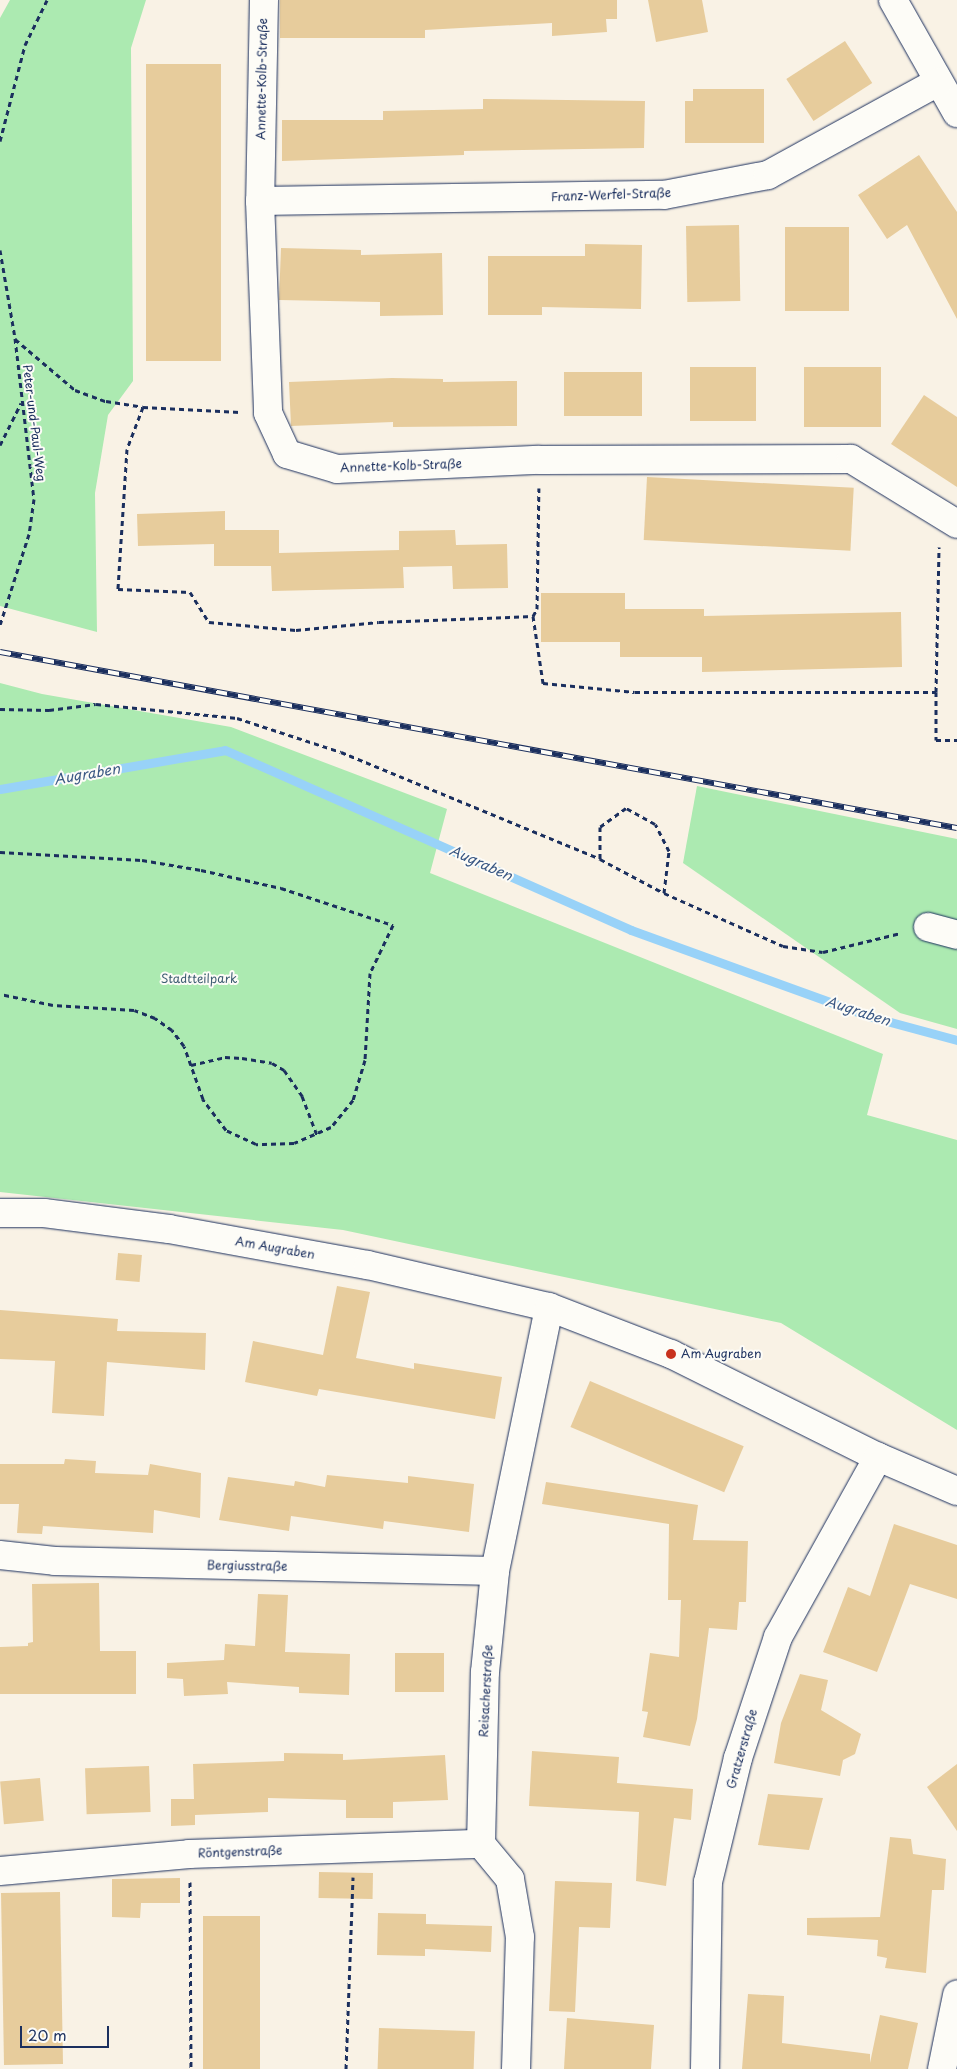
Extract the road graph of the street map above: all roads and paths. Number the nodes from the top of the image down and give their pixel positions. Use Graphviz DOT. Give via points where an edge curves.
graph roads {
  1 [pos="47,0"];
  2 [pos="264,0"];
  3 [pos="892,0"];
  4 [pos="938,82"];
  5 [pos="957,112"];
  6 [pos="0,141"];
  7 [pos="260,201"];
  8 [pos="0,250"];
  9 [pos="15,338"];
  10 [pos="21,403"];
  11 [pos="142,407"];
  12 [pos="268,413"];
  13 [pos="0,445"];
  14 [pos="539,460"];
  15 [pos="948,519"];
  16 [pos="533,616"];
  17 [pos="0,625"];
  18 [pos="936,692"];
  19 [pos="0,709"];
  20 [pos="957,740"];
  21 [pos="0,852"];
  22 [pos="600,859"];
  23 [pos="664,893"];
  24 [pos="928,927"];
  25 [pos="957,935"];
  26 [pos="0,994"];
  27 [pos="192,1064"];
  28 [pos="317,1135"];
  29 [pos="0,1212"];
  30 [pos="549,1307"];
  31 [pos="878,1456"];
  32 [pos="957,1491"];
  33 [pos="0,1555"];
  34 [pos="495,1571"];
  35 [pos="481,1844"];
  36 [pos="354,1848"];
  37 [pos="189,1854"];
  38 [pos="0,1871"];
  39 [pos="957,1995"];
  40 [pos="191,2069"];
  41 [pos="346,2069"];
  42 [pos="516,2069"];
  43 [pos="705,2069"];
  44 [pos="942,2069"];
  1 -- 6 [label="path" via="24,45"];
  2 -- 7 [label="street, Annette-Kolb-Straße"];
  3 -- 4 [label="street"];
  4 -- 5 [label="street"];
  4 -- 7 [label="street, Franz-Werfel-Straße" via="768,176 664,195"];
  7 -- 12 [label="street, Annette-Kolb-Straße"];
  8 -- 9 [label="path, Peter-und-Paul-Weg"];
  9 -- 10 [label="path, Peter-und-Paul-Weg"];
  9 -- 11 [label="path" via="75,390 106,401"];
  10 -- 13 [label="path"];
  10 -- 17 [label="path, Peter-und-Paul-Weg" via="34,499 29,534"];
  11 -- 12 [label="path"];
  11 -- 16 [label="path" via="127,449 118,589 190,592 209,622 296,630 379,622"];
  12 -- 14 [label="street, Annette-Kolb-Straße" via="287,454 337,469"];
  14 -- 15 [label="street, Annette-Kolb-Straße" via="851,458"];
  14 -- 16 [label="path" via="537,609"];
  15 -- 18 [label="path"];
  16 -- 18 [label="path" via="543,683 635,692"];
  18 -- 20 [label="path" via="936,740"];
  19 -- 22 [label="path" via="50,710 96,704 237,718 341,752"];
  21 -- 28 [label="path" via="142,860 201,870 281,888 393,925 370,973 369,1018 360,1082 343,1116"];
  22 -- 23 [label="path"];
  22 -- 23 [label="path" via="600,826 626,808 654,824 669,851"];
  23 -- 24 [label="path" via="783,946 823,952"];
  24 -- 25 [label="street"];
  26 -- 27 [label="path" via="53,1005 134,1010 155,1018 172,1030"];
  27 -- 28 [label="path" via="225,1057 272,1063 293,1080"];
  27 -- 28 [label="path" via="203,1099 213,1116 240,1139 274,1146"];
  29 -- 30 [label="street, Am Augraben" via="44,1213 169,1229 368,1265"];
  30 -- 31 [label="street, Am Augraben" via="728,1380"];
  30 -- 34 [label="street, Reisacherstraße"];
  31 -- 32 [label="street, Am Augraben"];
  31 -- 43 [label="street, Gratzerstraße" via="778,1637 738,1758 708,1882"];
  33 -- 34 [label="street, Bergiusstraße" via="55,1561"];
  34 -- 35 [label="street, Reisacherstraße" via="485,1672"];
  35 -- 36 [label="street, Röntgenstraße"];
  35 -- 42 [label="street" via="510,1880 520,1937"];
  36 -- 37 [label="street, Röntgenstraße"];
  36 -- 41 [label="path"];
  37 -- 38 [label="street, Röntgenstraße"];
  37 -- 40 [label="path"];
  39 -- 44 [label="street"];
}
